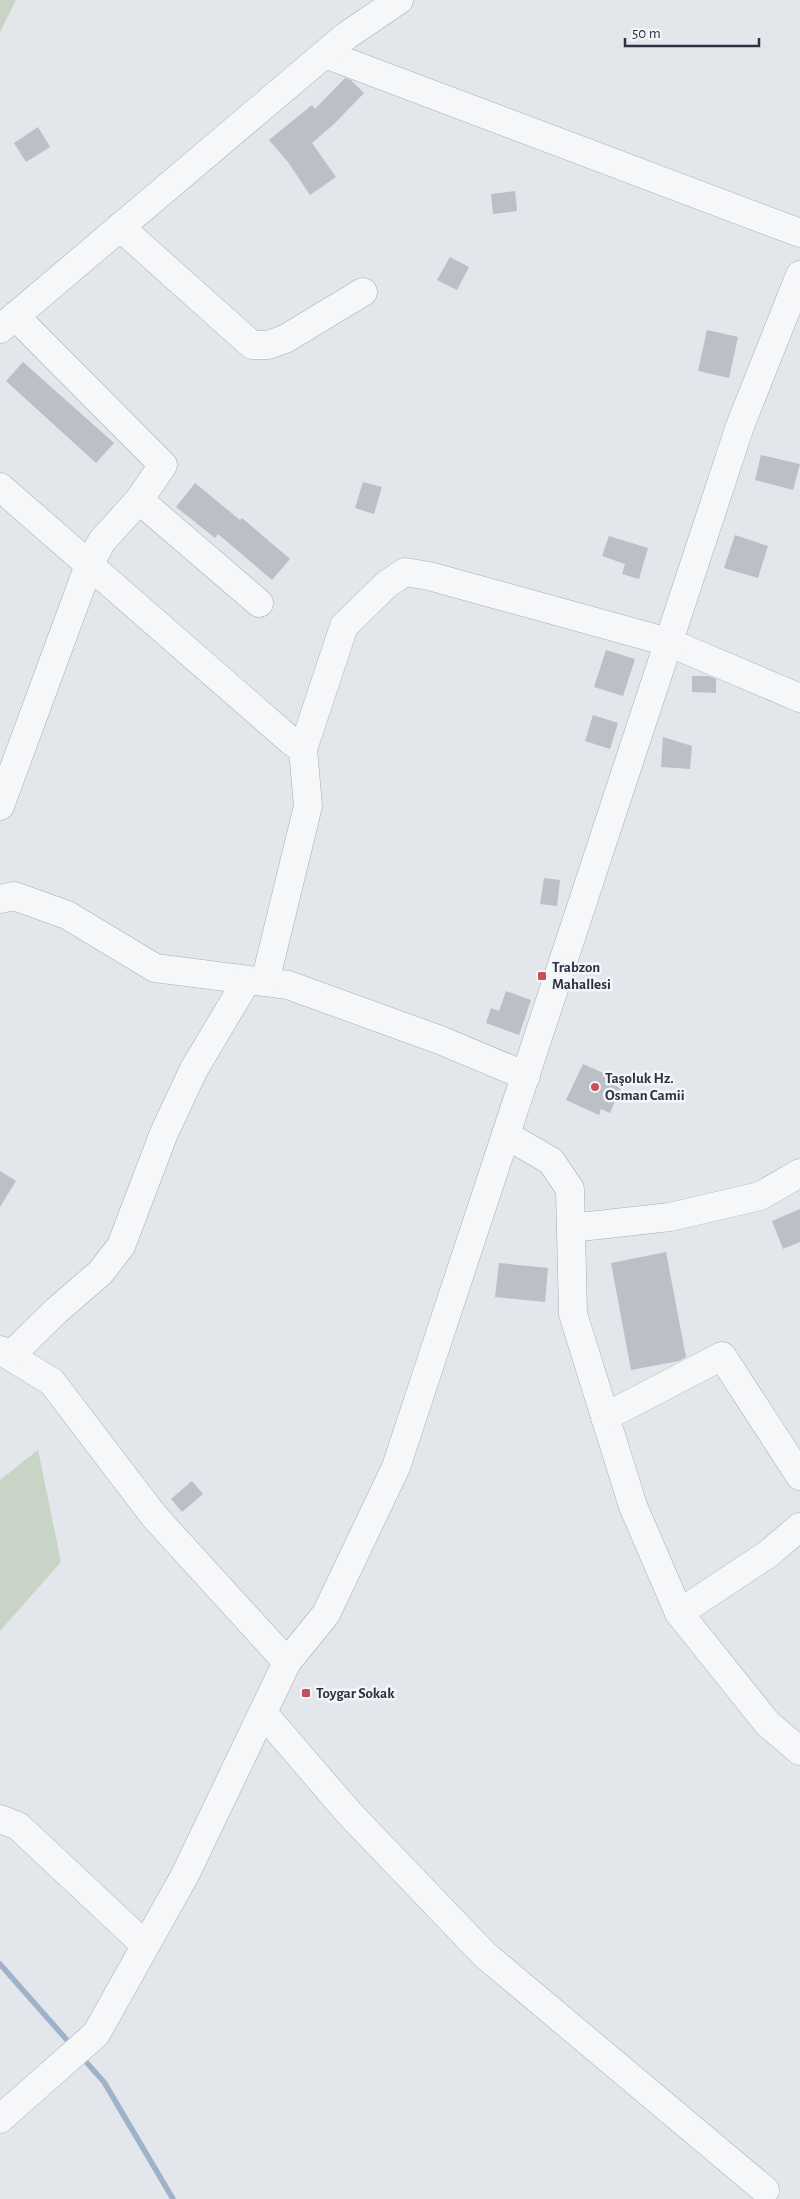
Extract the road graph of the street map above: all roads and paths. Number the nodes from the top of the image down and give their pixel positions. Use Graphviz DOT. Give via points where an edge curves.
graph roads {
  1 [pos="399,0"];
  2 [pos="324,54"];
  3 [pos="120,227"];
  4 [pos="800,232"];
  5 [pos="800,275"];
  6 [pos="363,292"];
  7 [pos="8,322"];
  8 [pos="0,487"];
  9 [pos="139,500"];
  10 [pos="89,564"];
  11 [pos="259,603"];
  12 [pos="668,642"];
  13 [pos="800,698"];
  14 [pos="303,749"];
  15 [pos="0,806"];
  16 [pos="0,899"];
  17 [pos="256,981"];
  18 [pos="526,1076"];
  19 [pos="506,1135"];
  20 [pos="800,1173"];
  21 [pos="571,1228"];
  22 [pos="5,1353"];
  23 [pos="605,1417"];
  24 [pos="800,1476"];
  25 [pos="800,1527"];
  26 [pos="680,1613"];
  27 [pos="287,1662"];
  28 [pos="263,1713"];
  29 [pos="800,1751"];
  30 [pos="0,1819"];
  31 [pos="146,1945"];
  32 [pos="0,2119"];
  33 [pos="765,2190"];
  1 -- 2 [label="street"];
  2 -- 3 [label="street"];
  2 -- 4 [label="street"];
  3 -- 6 [label="street" via="252,345 285,340"];
  3 -- 7 [label="street"];
  5 -- 12 [label="street" via="740,426"];
  7 -- 9 [label="street" via="163,465"];
  8 -- 10 [label="street"];
  9 -- 10 [label="street" via="102,541"];
  9 -- 11 [label="street"];
  10 -- 14 [label="street"];
  10 -- 15 [label="street"];
  12 -- 13 [label="street"];
  12 -- 14 [label="street" via="405,572 387,584 344,626"];
  12 -- 18 [label="street"];
  14 -- 17 [label="street" via="308,806"];
  16 -- 17 [label="street" via="14,896 67,915 154,968"];
  17 -- 18 [label="street" via="288,985 440,1040"];
  17 -- 22 [label="street" via="194,1070 164,1133 121,1246 100,1273"];
  18 -- 19 [label="street"];
  19 -- 21 [label="street" via="551,1161 570,1189"];
  19 -- 27 [label="street" via="396,1467 326,1614"];
  20 -- 21 [label="street" via="760,1196 670,1217"];
  21 -- 23 [label="street" via="573,1314"];
  22 -- 27 [label="street" via="52,1382 154,1516"];
  23 -- 24 [label="street" via="722,1356"];
  23 -- 26 [label="street" via="634,1506"];
  25 -- 26 [label="street" via="768,1554"];
  26 -- 29 [label="street" via="768,1724"];
  27 -- 28 [label="street"];
  28 -- 31 [label="street" via="185,1875"];
  28 -- 33 [label="street" via="349,1813 485,1955"];
  30 -- 31 [label="street" via="18,1826"];
  31 -- 32 [label="street" via="96,2034"];
}
